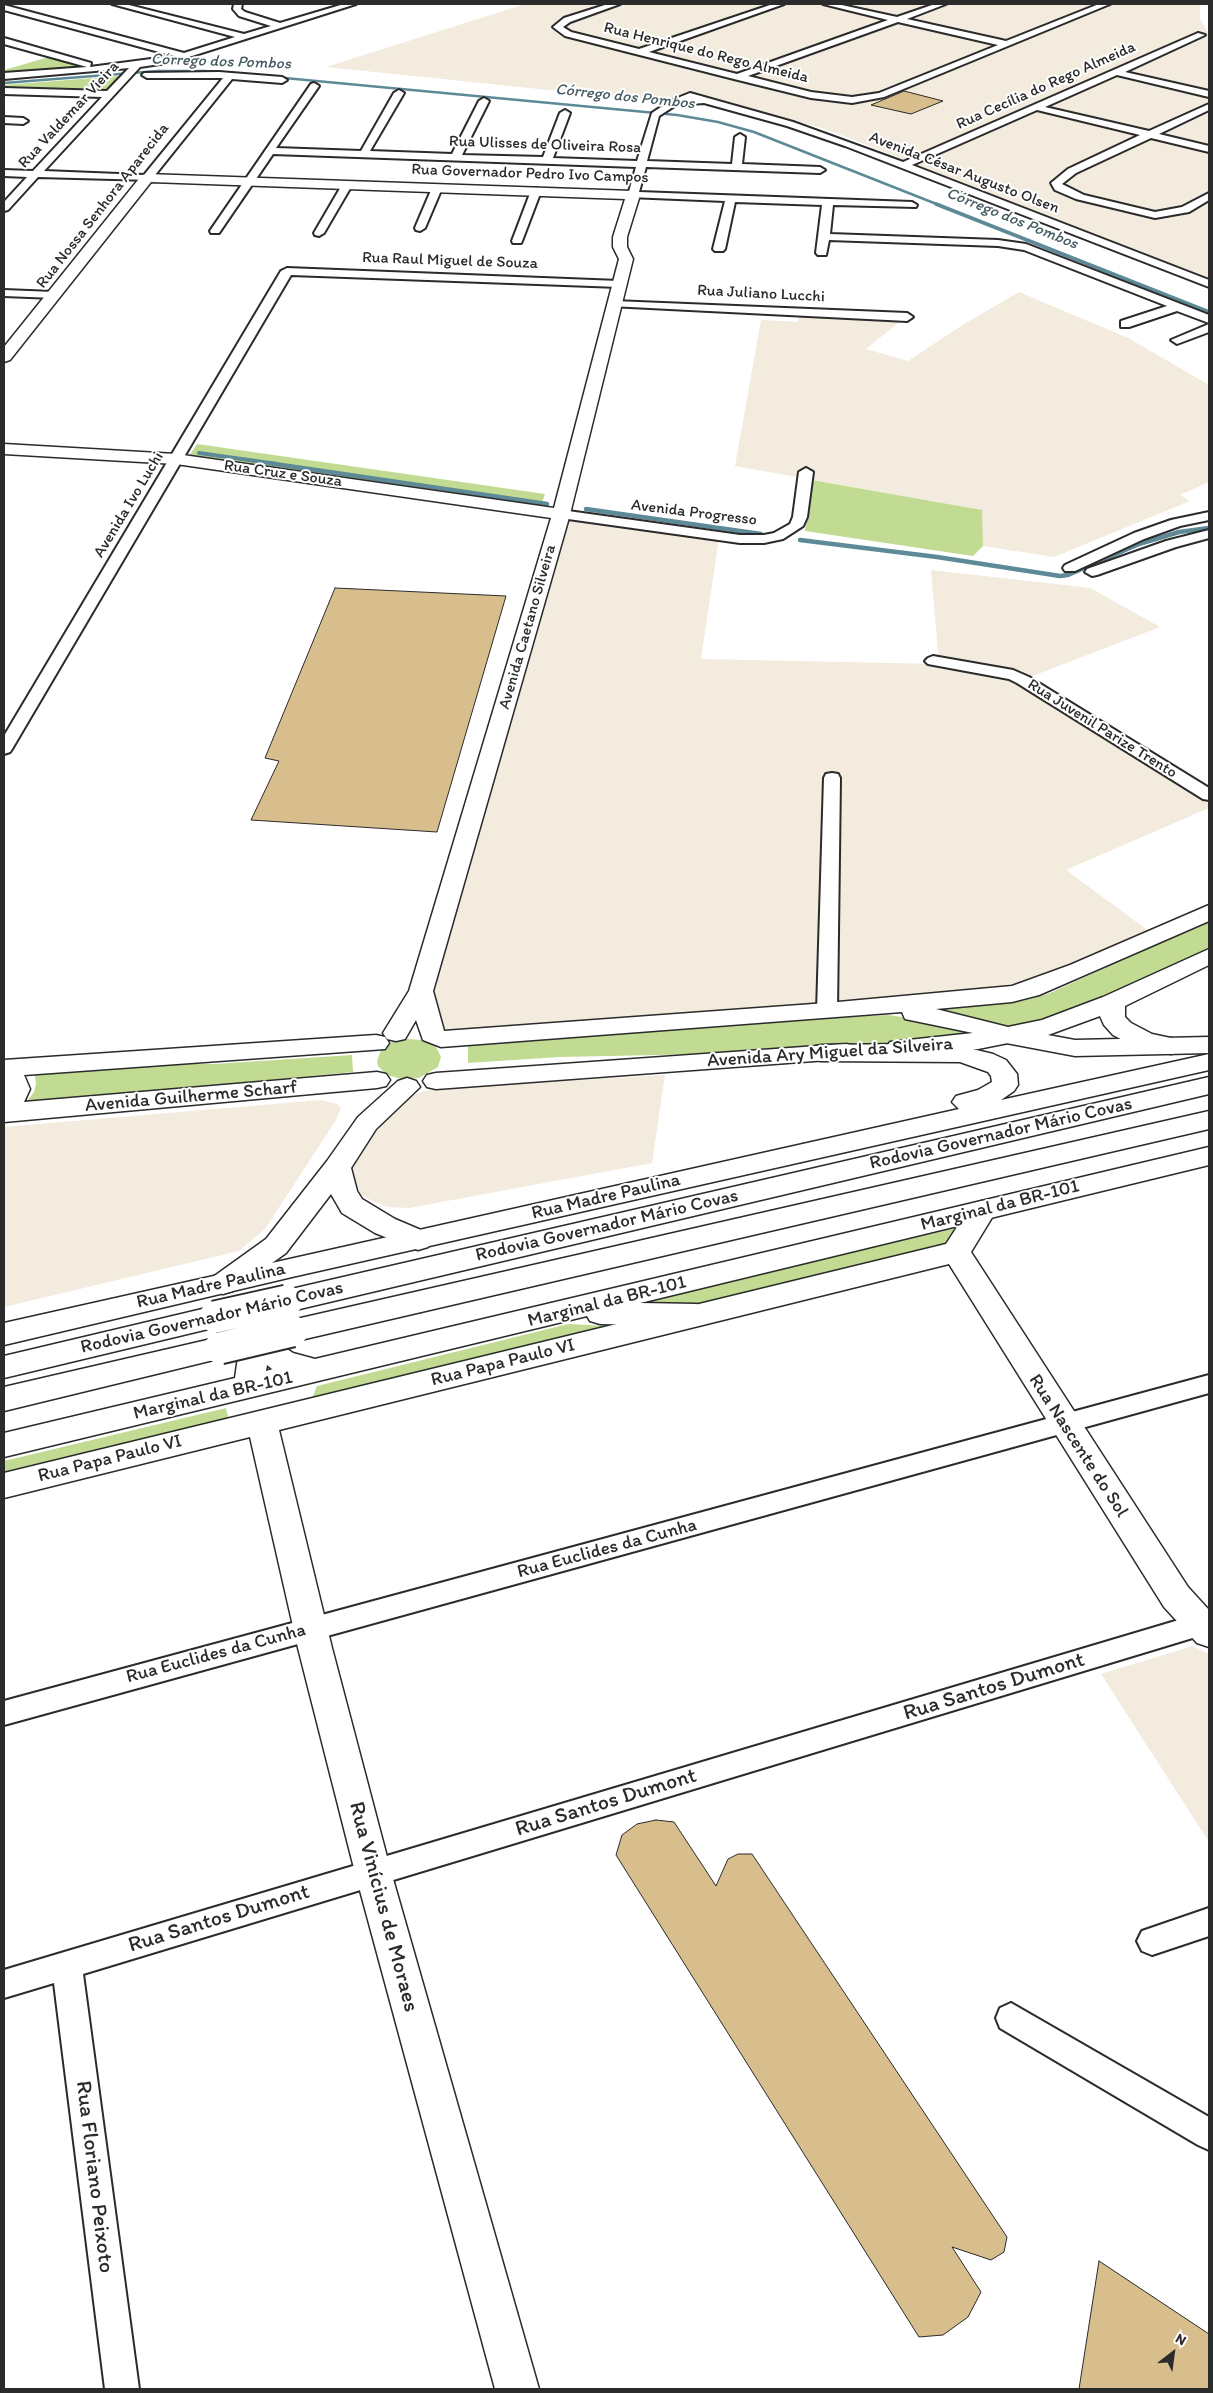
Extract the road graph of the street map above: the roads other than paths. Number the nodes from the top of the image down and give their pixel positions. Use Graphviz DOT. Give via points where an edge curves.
graph roads {
  1 [pos="116,4"];
  2 [pos="238,4"];
  3 [pos="352,4"];
  4 [pos="616,4"];
  5 [pos="780,4"];
  6 [pos="827,4"];
  7 [pos="942,4"];
  8 [pos="1106,4"];
  9 [pos="5,5"];
  10 [pos="900,20"];
  11 [pos="280,26"];
  12 [pos="1201,34"];
  13 [pos="244,37"];
  14 [pos="4,42"];
  15 [pos="266,42"];
  16 [pos="1007,44"];
  17 [pos="639,52"];
  18 [pos="184,56"];
  19 [pos="102,69"];
  20 [pos="129,72"];
  21 [pos="1114,72"];
  22 [pos="4,76"];
  23 [pos="229,76"];
  24 [pos="740,76"];
  25 [pos="282,80"];
  26 [pos="723,84"];
  27 [pos="314,86"];
  28 [pos="4,91"];
  29 [pos="398,93"];
  30 [pos="108,94"];
  31 [pos="1209,94"];
  32 [pos="484,101"];
  33 [pos="1035,107"];
  34 [pos="1209,107"];
  35 [pos="565,113"];
  36 [pos="4,120"];
  37 [pos="23,121"];
  38 [pos="1149,135"];
  39 [pos="740,137"];
  40 [pos="1209,150"];
  41 [pos="270,151"];
  42 [pos="364,154"];
  43 [pos="456,157"];
  44 [pos="548,160"];
  45 [pos="642,164"];
  46 [pos="904,165"];
  47 [pos="736,167"];
  48 [pos="820,170"];
  49 [pos="4,173"];
  50 [pos="35,174"];
  51 [pos="147,178"];
  52 [pos="249,181"];
  53 [pos="347,185"];
  54 [pos="437,188"];
  55 [pos="536,191"];
  56 [pos="633,195"];
  57 [pos="1209,196"];
  58 [pos="731,198"];
  59 [pos="828,202"];
  60 [pos="912,205"];
  61 [pos="4,208"];
  62 [pos="420,228"];
  63 [pos="215,231"];
  64 [pos="319,233"];
  65 [pos="824,237"];
  66 [pos="517,241"];
  67 [pos="719,249"];
  68 [pos="822,253"];
  69 [pos="284,278"];
  70 [pos="619,284"];
  71 [pos="1209,284"];
  72 [pos="4,293"];
  73 [pos="54,295"];
  74 [pos="614,304"];
  75 [pos="1177,306"];
  76 [pos="907,317"];
  77 [pos="1209,320"];
  78 [pos="1125,324"];
  79 [pos="1209,328"];
  80 [pos="1177,340"];
  81 [pos="4,358"];
  82 [pos="4,449"];
  83 [pos="176,459"];
  84 [pos="806,472"];
  85 [pos="561,514"];
  86 [pos="1206,524"];
  87 [pos="1070,568"];
  88 [pos="1092,572"];
  89 [pos="933,661"];
  90 [pos="4,749"];
  91 [pos="832,778"];
  92 [pos="1209,795"];
  93 [pos="1209,912"];
  94 [pos="1209,956"];
  95 [pos="421,991"];
  96 [pos="1112,1002"];
  97 [pos="831,1010"];
  98 [pos="436,1036"];
  99 [pos="1010,1036"];
  100 [pos="386,1038"];
  101 [pos="1209,1045"];
  102 [pos="1171,1046"];
  103 [pos="821,1053"];
  104 [pos="1209,1062"];
  105 [pos="4,1068"];
  106 [pos="4,1072"];
  107 [pos="436,1080"];
  108 [pos="389,1084"];
  109 [pos="1209,1085"];
  110 [pos="4,1107"];
  111 [pos="4,1113"];
  112 [pos="1209,1120"];
  113 [pos="835,1146"];
  114 [pos="1209,1156"];
  115 [pos="337,1168"];
  116 [pos="982,1211"];
  117 [pos="418,1240"];
  118 [pos="956,1252"];
  119 [pos="262,1275"];
  120 [pos="224,1284"];
  121 [pos="564,1312"];
  122 [pos="696,1315"];
  123 [pos="4,1334"];
  124 [pos="4,1367"];
  125 [pos="320,1371"];
  126 [pos="1209,1384"];
  127 [pos="248,1388"];
  128 [pos="4,1399"];
  129 [pos="262,1422"];
  130 [pos="1064,1424"];
  131 [pos="4,1446"];
  132 [pos="4,1485"];
  133 [pos="1206,1627"];
  134 [pos="310,1628"];
  135 [pos="4,1713"];
  136 [pos="373,1872"];
  137 [pos="1209,1922"];
  138 [pos="1152,1941"];
  139 [pos="67,1965"];
  140 [pos="4,1984"];
  141 [pos="1011,2018"];
  142 [pos="1209,2134"];
  143 [pos="122,2389"];
  144 [pos="516,2389"];
  1 -- 13 [label="street"];
  2 -- 11 [label="street" via="237,10 242,14"];
  3 -- 11 [label="street"];
  4 -- 17 [label="street, Rua Henrique do Rego Almeida" via="567,20 557,27 568,34"];
  5 -- 17 [label="street"];
  6 -- 10 [label="street"];
  7 -- 10 [label="street"];
  8 -- 16 [label="street, Rua Henrique do Rego Almeida"];
  9 -- 18 [label="street"];
  10 -- 16 [label="street"];
  10 -- 24 [label="street"];
  11 -- 13 [label="street"];
  12 -- 21 [label="street, Rua Cecília do Rego Almeida"];
  13 -- 15 [label="street"];
  13 -- 18 [label="street"];
  14 -- 19 [label="street"];
  16 -- 24 [label="street, Rua Henrique do Rego Almeida" via="881,95 852,100 817,96"];
  17 -- 24 [label="street, Rua Henrique do Rego Almeida"];
  18 -- 20 [label="street"];
  19 -- 20 [label="street"];
  19 -- 22 [label="street"];
  20 -- 23 [label="street"];
  20 -- 30 [label="street, Rua Valdemar Vieira"];
  21 -- 31 [label="street"];
  21 -- 33 [label="street, Rua Cecília do Rego Almeida"];
  23 -- 25 [label="street"];
  23 -- 51 [label="street, Rua Nossa Senhora Aparecida"];
  24 -- 26 [label="street"];
  27 -- 41 [label="street"];
  28 -- 30 [label="street"];
  29 -- 42 [label="street"];
  30 -- 50 [label="street, Rua Valdemar Vieira"];
  32 -- 43 [label="street"];
  33 -- 38 [label="street"];
  33 -- 46 [label="street, Rua Cecília do Rego Almeida"];
  34 -- 38 [label="street"];
  35 -- 44 [label="street"];
  36 -- 37 [label="street"];
  38 -- 40 [label="street"];
  38 -- 57 [label="street" via="1060,178 1056,183 1059,188 1080,197 1143,213 1166,214 1185,210"];
  39 -- 47 [label="street"];
  41 -- 42 [label="street, Rua Ulisses de Oliveira Rosa"];
  41 -- 52 [label="street"];
  42 -- 43 [label="street, Rua Ulisses de Oliveira Rosa"];
  43 -- 44 [label="street, Rua Ulisses de Oliveira Rosa"];
  44 -- 45 [label="street, Rua Ulisses de Oliveira Rosa"];
  45 -- 46 [label="street, Avenida César Augusto Olsen" via="658,112 673,103 698,96 790,124"];
  45 -- 47 [label="street, Rua Ulisses de Oliveira Rosa"];
  45 -- 56 [label="street"];
  46 -- 71 [label="street, Avenida César Augusto Olsen"];
  47 -- 48 [label="street, Rua Ulisses de Oliveira Rosa"];
  49 -- 50 [label="street"];
  50 -- 51 [label="street"];
  50 -- 61 [label="street, Rua Valdemar Vieira"];
  51 -- 52 [label="main road, Rua Governador Pedro Ivo Campos"];
  51 -- 73 [label="main road, Rua Nossa Senhora Aparecida"];
  52 -- 53 [label="main road, Rua Governador Pedro Ivo Campos"];
  52 -- 63 [label="street"];
  53 -- 54 [label="main road, Rua Governador Pedro Ivo Campos"];
  53 -- 64 [label="street"];
  54 -- 55 [label="main road, Rua Governador Pedro Ivo Campos"];
  54 -- 62 [label="street"];
  55 -- 56 [label="main road, Rua Governador Pedro Ivo Campos"];
  55 -- 66 [label="street"];
  56 -- 58 [label="street, Rua Governador Pedro Ivo Campos"];
  56 -- 70 [label="main road, Avenida Caetano Silveira" via="620,237 620,248 626,259"];
  58 -- 59 [label="street, Rua Governador Pedro Ivo Campos"];
  58 -- 67 [label="street"];
  59 -- 60 [label="street, Rua Governador Pedro Ivo Campos"];
  59 -- 65 [label="street"];
  65 -- 68 [label="street"];
  65 -- 75 [label="street" via="998,243 1026,247"];
  69 -- 70 [label="street, Rua Raul Miguel de Souza" via="287,271"];
  69 -- 83 [label="street, Avenida Ivo Luchi"];
  70 -- 74 [label="main road, Avenida Caetano Silveira"];
  72 -- 73 [label="street"];
  73 -- 81 [label="main road, Rua Nossa Senhora Aparecida"];
  74 -- 76 [label="street, Rua Juliano Lucchi"];
  74 -- 85 [label="main road, Avenida Caetano Silveira"];
  75 -- 77 [label="street"];
  75 -- 78 [label="street"];
  79 -- 80 [label="street"];
  82 -- 83 [label="main road, Rua Cruz e Souza"];
  83 -- 85 [label="main road, Rua Cruz e Souza"];
  83 -- 90 [label="street, Avenida Ivo Luchi"];
  84 -- 85 [label="street, Avenida Progresso" via="796,526 764,539 740,539"];
  85 -- 95 [label="main road, Avenida Caetano Silveira"];
  86 -- 87 [label="street" via="1176,523 1138,536"];
  86 -- 88 [label="street" via="1171,544"];
  89 -- 92 [label="street, Rua Juvenil Parize Trento" via="1023,680"];
  91 -- 97 [label="street"];
  93 -- 97 [label="main road" via="1030,990 981,998"];
  94 -- 96 [label="main road, Avenida Ary Miguel da Silveira"];
  95 -- 98 [label="main road"];
  95 -- 100 [label="main road, Avenida Caetano Silveira"];
  96 -- 99 [label="main road, Avenida Ary Miguel da Silveira" via="1048,1027"];
  96 -- 102 [label="main road" via="1113,1019 1122,1029 1145,1041"];
  97 -- 98 [label="main road"];
  97 -- 99 [label="main road" via="910,1013 950,1019"];
  98 -- 100 [label="main road" via="420,1032"];
  98 -- 107 [label="main road" via="449,1046 453,1055 446,1073"];
  99 -- 102 [label="main road" via="1075,1048"];
  99 -- 103 [label="main road, Avenida Ary Miguel da Silveira" via="961,1043"];
  100 -- 105 [label="main road"];
  100 -- 108 [label="main road" via="366,1058 370,1074"];
  101 -- 102 [label="main road"];
  103 -- 107 [label="main road, Avenida Ary Miguel da Silveira"];
  103 -- 113 [label="main road" via="960,1054 997,1066 1004,1074 1005,1085 987,1096 853,1135"];
  104 -- 113 [label="main road, Rua Madre Paulina"];
  106 -- 110 [label="main road" via="13,1078 17,1089 12,1101"];
  107 -- 108 [label="main road"];
  108 -- 111 [label="main road, Avenida Guilherme Scharf"];
  108 -- 115 [label="main road"];
  109 -- 124 [label="main road, Rodovia Governador Mário Covas, bridge"];
  112 -- 128 [label="main road, Rodovia Governador Mário Covas, bridge"];
  113 -- 117 [label="main road, Rua Madre Paulina"];
  114 -- 116 [label="main road, Marginal da BR-101"];
  115 -- 117 [label="main road" via="343,1191 352,1206 385,1226"];
  115 -- 120 [label="main road" via="276,1246"];
  116 -- 118 [label="main road"];
  116 -- 121 [label="main road, Marginal da BR-101"];
  117 -- 119 [label="main road, Rua Madre Paulina"];
  118 -- 122 [label="main road, Rua Papa Paulo VI"];
  118 -- 130 [label="main road, Rua Nascente do Sol"];
  119 -- 120 [label="main road, Rua Madre Paulina"];
  119 -- 125 [label="main road" via="255,1299 256,1318 272,1354 283,1361"];
  120 -- 123 [label="main road, Rua Madre Paulina"];
  120 -- 127 [label="main road" via="235,1291 250,1319 254,1350"];
  121 -- 122 [label="main road"];
  121 -- 125 [label="main road, Marginal da BR-101"];
  122 -- 129 [label="main road, Rua Papa Paulo VI"];
  125 -- 127 [label="main road, Marginal da BR-101"];
  126 -- 130 [label="street, Rua Euclides da Cunha"];
  127 -- 131 [label="main road, Marginal da BR-101"];
  129 -- 132 [label="main road, Rua Papa Paulo VI"];
  129 -- 134 [label="main road, Rua Vinícius de Moraes"];
  130 -- 133 [label="main road, Rua Nascente do Sol" via="1176,1597"];
  130 -- 134 [label="street, Rua Euclides da Cunha"];
  133 -- 136 [label="street, Rua Santos Dumont"];
  134 -- 135 [label="street, Rua Euclides da Cunha"];
  134 -- 136 [label="main road, Rua Vinícius de Moraes"];
  136 -- 139 [label="street, Rua Santos Dumont"];
  136 -- 144 [label="main road, Rua Vinícius de Moraes"];
  137 -- 138 [label="street"];
  139 -- 140 [label="street, Rua Santos Dumont"];
  139 -- 143 [label="street, Rua Floriano Peixoto"];
  141 -- 142 [label="street"];
}
